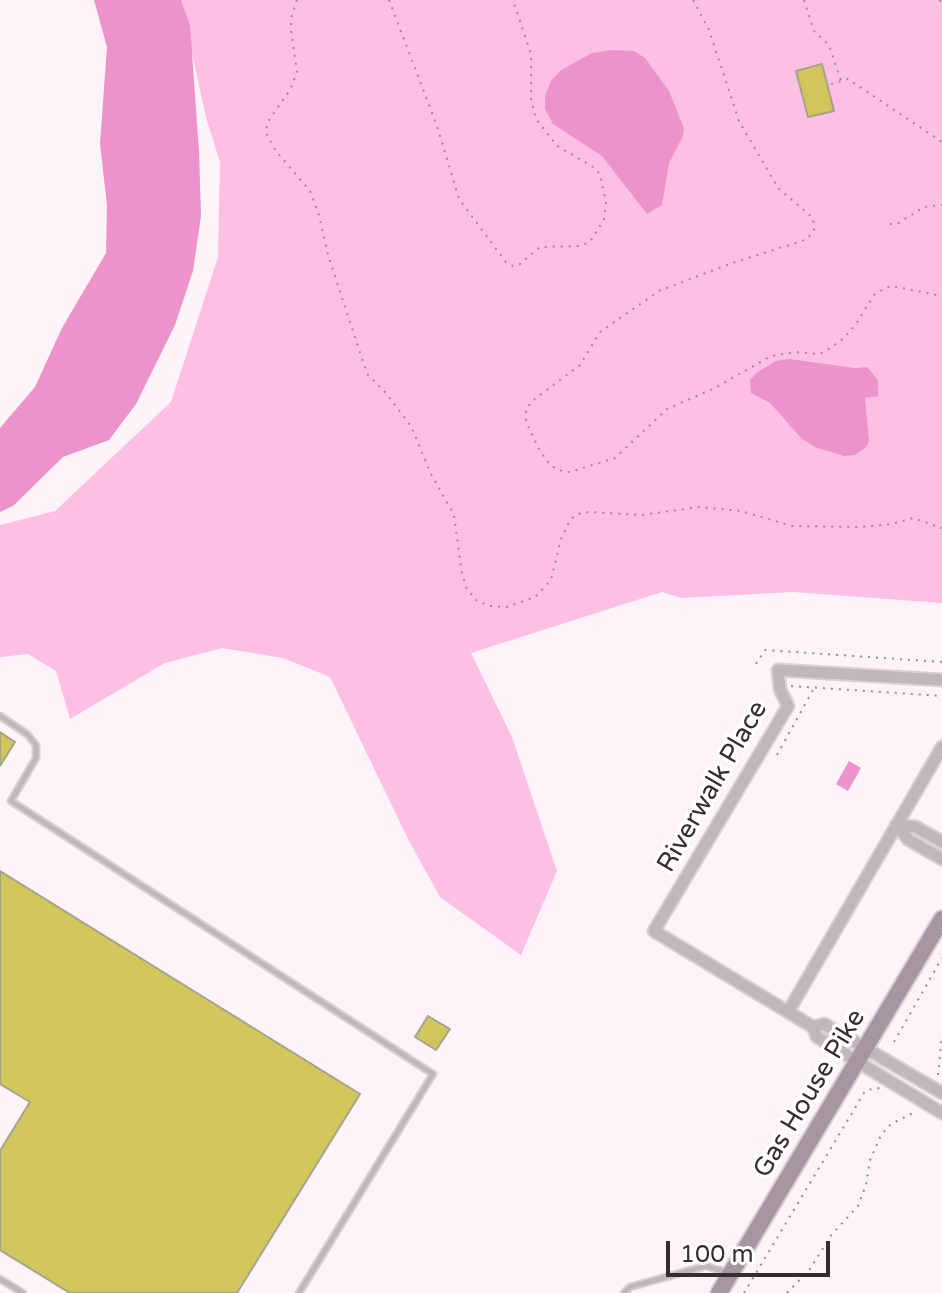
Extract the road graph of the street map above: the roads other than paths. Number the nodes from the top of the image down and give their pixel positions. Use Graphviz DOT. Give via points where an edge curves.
graph roads {
  1 [pos="942,680"];
  2 [pos="0,716"];
  3 [pos="942,747"];
  4 [pos="896,825"];
  5 [pos="942,842"];
  6 [pos="942,859"];
  7 [pos="942,919"];
  8 [pos="788,1012"];
  9 [pos="862,1055"];
  10 [pos="942,1093"];
  11 [pos="942,1113"];
  12 [pos="730,1274"];
  13 [pos="0,1279"];
  14 [pos="23,1293"];
  15 [pos="299,1293"];
  16 [pos="624,1293"];
  17 [pos="719,1293"];
  1 -- 8 [label="street, Riverwalk Place" via="778,670 788,706 654,931"];
  2 -- 15 [label="lane" via="36,745 36,758 11,801 433,1074"];
  3 -- 4 [label="street"];
  4 -- 5 [label="street" via="916,827"];
  4 -- 6 [label="street" via="909,840"];
  4 -- 8 [label="street"];
  7 -- 9 [label="main road, Gas House Pike"];
  8 -- 9 [label="street, Riverwalk Place" via="813,1027 817,1037"];
  9 -- 10 [label="street"];
  9 -- 11 [label="street"];
  9 -- 12 [label="main road, Gas House Pike"];
  12 -- 16 [label="lane" via="706,1266"];
  12 -- 17 [label="main road, Gas House Pike"];
  13 -- 14 [label="lane"];
}
